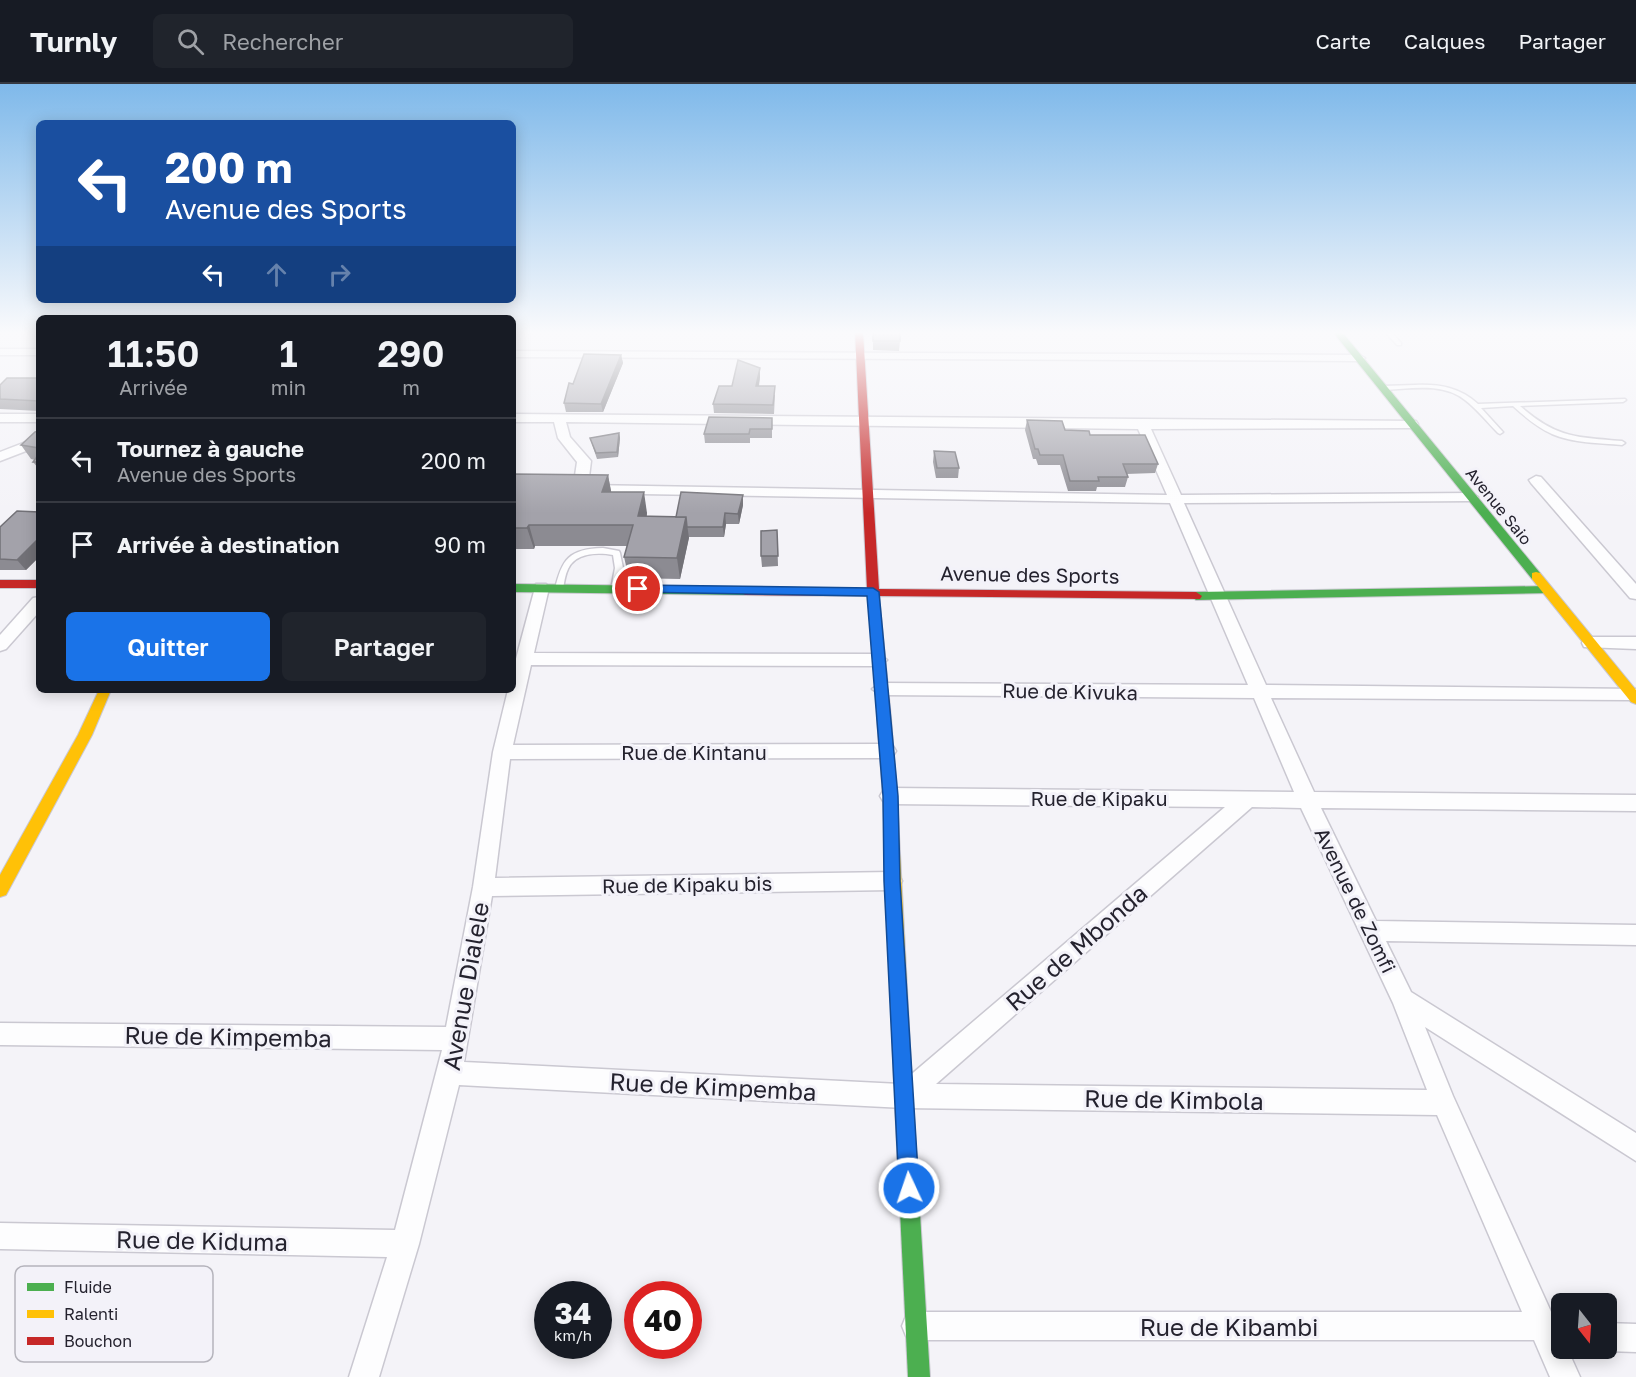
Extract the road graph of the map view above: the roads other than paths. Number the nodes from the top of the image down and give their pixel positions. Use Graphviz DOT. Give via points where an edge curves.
graph roads {
  1 [pos="862,392"];
  2 [pos="1386,392"];
  3 [pos="1456,392"];
  4 [pos="1623,400"];
  5 [pos="1515,405"];
  6 [pos="1475,406"];
  7 [pos="0,418"];
  8 [pos="36,418"];
  9 [pos="516,418"];
  10 [pos="559,418"];
  11 [pos="864,422"];
  12 [pos="1412,424"];
  13 [pos="1143,425"];
  14 [pos="1500,432"];
  15 [pos="36,442"];
  16 [pos="1622,443"];
  17 [pos="0,457"];
  18 [pos="1536,480"];
  19 [pos="866,496"];
  20 [pos="1471,497"];
  21 [pos="1177,499"];
  22 [pos="0,584"];
  23 [pos="36,584"];
  24 [pos="516,588"];
  25 [pos="550,589"];
  26 [pos="615,589"];
  27 [pos="1547,590"];
  28 [pos="873,592"];
  29 [pos="1636,594"];
  30 [pos="1216,596"];
  31 [pos="36,605"];
  32 [pos="1590,643"];
  33 [pos="1636,643"];
  34 [pos="0,645"];
  35 [pos="524,659"];
  36 [pos="879,660"];
  37 [pos="881,689"];
  38 [pos="104,693"];
  39 [pos="516,693"];
  40 [pos="516,693"];
  41 [pos="1259,693"];
  42 [pos="1634,697"];
  43 [pos="502,752"];
  44 [pos="887,752"];
  45 [pos="890,796"];
  46 [pos="1248,799"];
  47 [pos="1307,799"];
  48 [pos="1636,803"];
  49 [pos="892,881"];
  50 [pos="483,887"];
  51 [pos="0,890"];
  52 [pos="1372,931"];
  53 [pos="1636,935"];
  54 [pos="1403,1000"];
  55 [pos="0,1034"];
  56 [pos="456,1039"];
  57 [pos="450,1073"];
  58 [pos="904,1096"];
  59 [pos="1444,1103"];
  60 [pos="1636,1148"];
  61 [pos="0,1236"];
  62 [pos="405,1244"];
  63 [pos="916,1326"];
  64 [pos="1550,1333"];
  65 [pos="1617,1337"];
  66 [pos="1636,1338"];
  67 [pos="364,1377"];
  68 [pos="919,1377"];
  69 [pos="1565,1377"];
  1 -- 11 [label="street"];
  2 -- 12 [label="street, Avenue Saio"];
  3 -- 6 [label="lane"];
  4 -- 5 [label="lane"];
  5 -- 6 [label="lane"];
  5 -- 16 [label="lane" via="1552,433"];
  6 -- 14 [label="lane"];
  7 -- 8 [label="street"];
  9 -- 10 [label="street"];
  10 -- 11 [label="street"];
  10 -- 19 [label="street" via="564,438 584,461 574,489"];
  11 -- 13 [label="street"];
  11 -- 19 [label="street"];
  12 -- 13 [label="street"];
  12 -- 20 [label="street, Avenue Saio"];
  13 -- 21 [label="street, Avenue de Zomfi"];
  15 -- 17 [label="street"];
  18 -- 29 [label="street"];
  19 -- 21 [label="street"];
  19 -- 28 [label="street"];
  20 -- 21 [label="street"];
  20 -- 27 [label="street, Avenue Saio"];
  21 -- 30 [label="street, Avenue de Zomfi"];
  22 -- 23 [label="street"];
  24 -- 25 [label="street, Avenue des Sports"];
  25 -- 26 [label="street, Avenue des Sports"];
  25 -- 26 [label="lane" via="577,557 608,550 616,553 619,568"];
  25 -- 35 [label="street, Avenue Dialele"];
  26 -- 28 [label="street, Avenue des Sports"];
  27 -- 30 [label="street, Avenue des Sports"];
  27 -- 32 [label="street, Avenue Saio"];
  28 -- 30 [label="street, Avenue des Sports"];
  28 -- 36 [label="street"];
  30 -- 41 [label="street, Avenue de Zomfi"];
  31 -- 34 [label="street"];
  32 -- 33 [label="street"];
  32 -- 42 [label="street, Avenue Saio"];
  35 -- 36 [label="street"];
  35 -- 39 [label="street, Avenue Dialele"];
  36 -- 37 [label="street"];
  37 -- 41 [label="street, Rue de Kivuka"];
  37 -- 44 [label="street"];
  38 -- 51 [label="street" via="85,735"];
  40 -- 43 [label="street, Avenue Dialele"];
  41 -- 42 [label="street, Rue de Kivuka"];
  41 -- 47 [label="street, Avenue de Zomfi"];
  43 -- 44 [label="street, Rue de Kintanu"];
  43 -- 50 [label="street, Avenue Dialele"];
  44 -- 45 [label="street"];
  45 -- 46 [label="street, Rue de Kipaku"];
  45 -- 49 [label="street"];
  46 -- 47 [label="street, Rue de Kipaku"];
  46 -- 58 [label="street, Rue de Mbonda"];
  47 -- 48 [label="street, Rue de Kipaku"];
  47 -- 52 [label="street, Avenue de Zomfi"];
  49 -- 50 [label="street, Rue de Kipaku bis"];
  49 -- 58 [label="street"];
  50 -- 56 [label="street, Avenue Dialele"];
  52 -- 53 [label="street"];
  52 -- 54 [label="street, Avenue de Zomfi"];
  54 -- 59 [label="street, Avenue de Zomfi"];
  54 -- 60 [label="street"];
  55 -- 56 [label="street, Rue de Kimpemba"];
  56 -- 57 [label="street, Avenue Dialele"];
  57 -- 58 [label="street, Rue de Kimpemba"];
  57 -- 62 [label="street, Avenue Dialele"];
  58 -- 59 [label="street, Rue de Kimbola"];
  58 -- 63 [label="street"];
  59 -- 64 [label="street, Avenue de Zomfi"];
  61 -- 62 [label="street, Rue de Kiduma"];
  62 -- 67 [label="street, Avenue Dialele"];
  63 -- 64 [label="street, Rue de Kibambi"];
  63 -- 68 [label="street"];
  64 -- 69 [label="street, Avenue de Zomfi"];
  65 -- 66 [label="street"];
}
